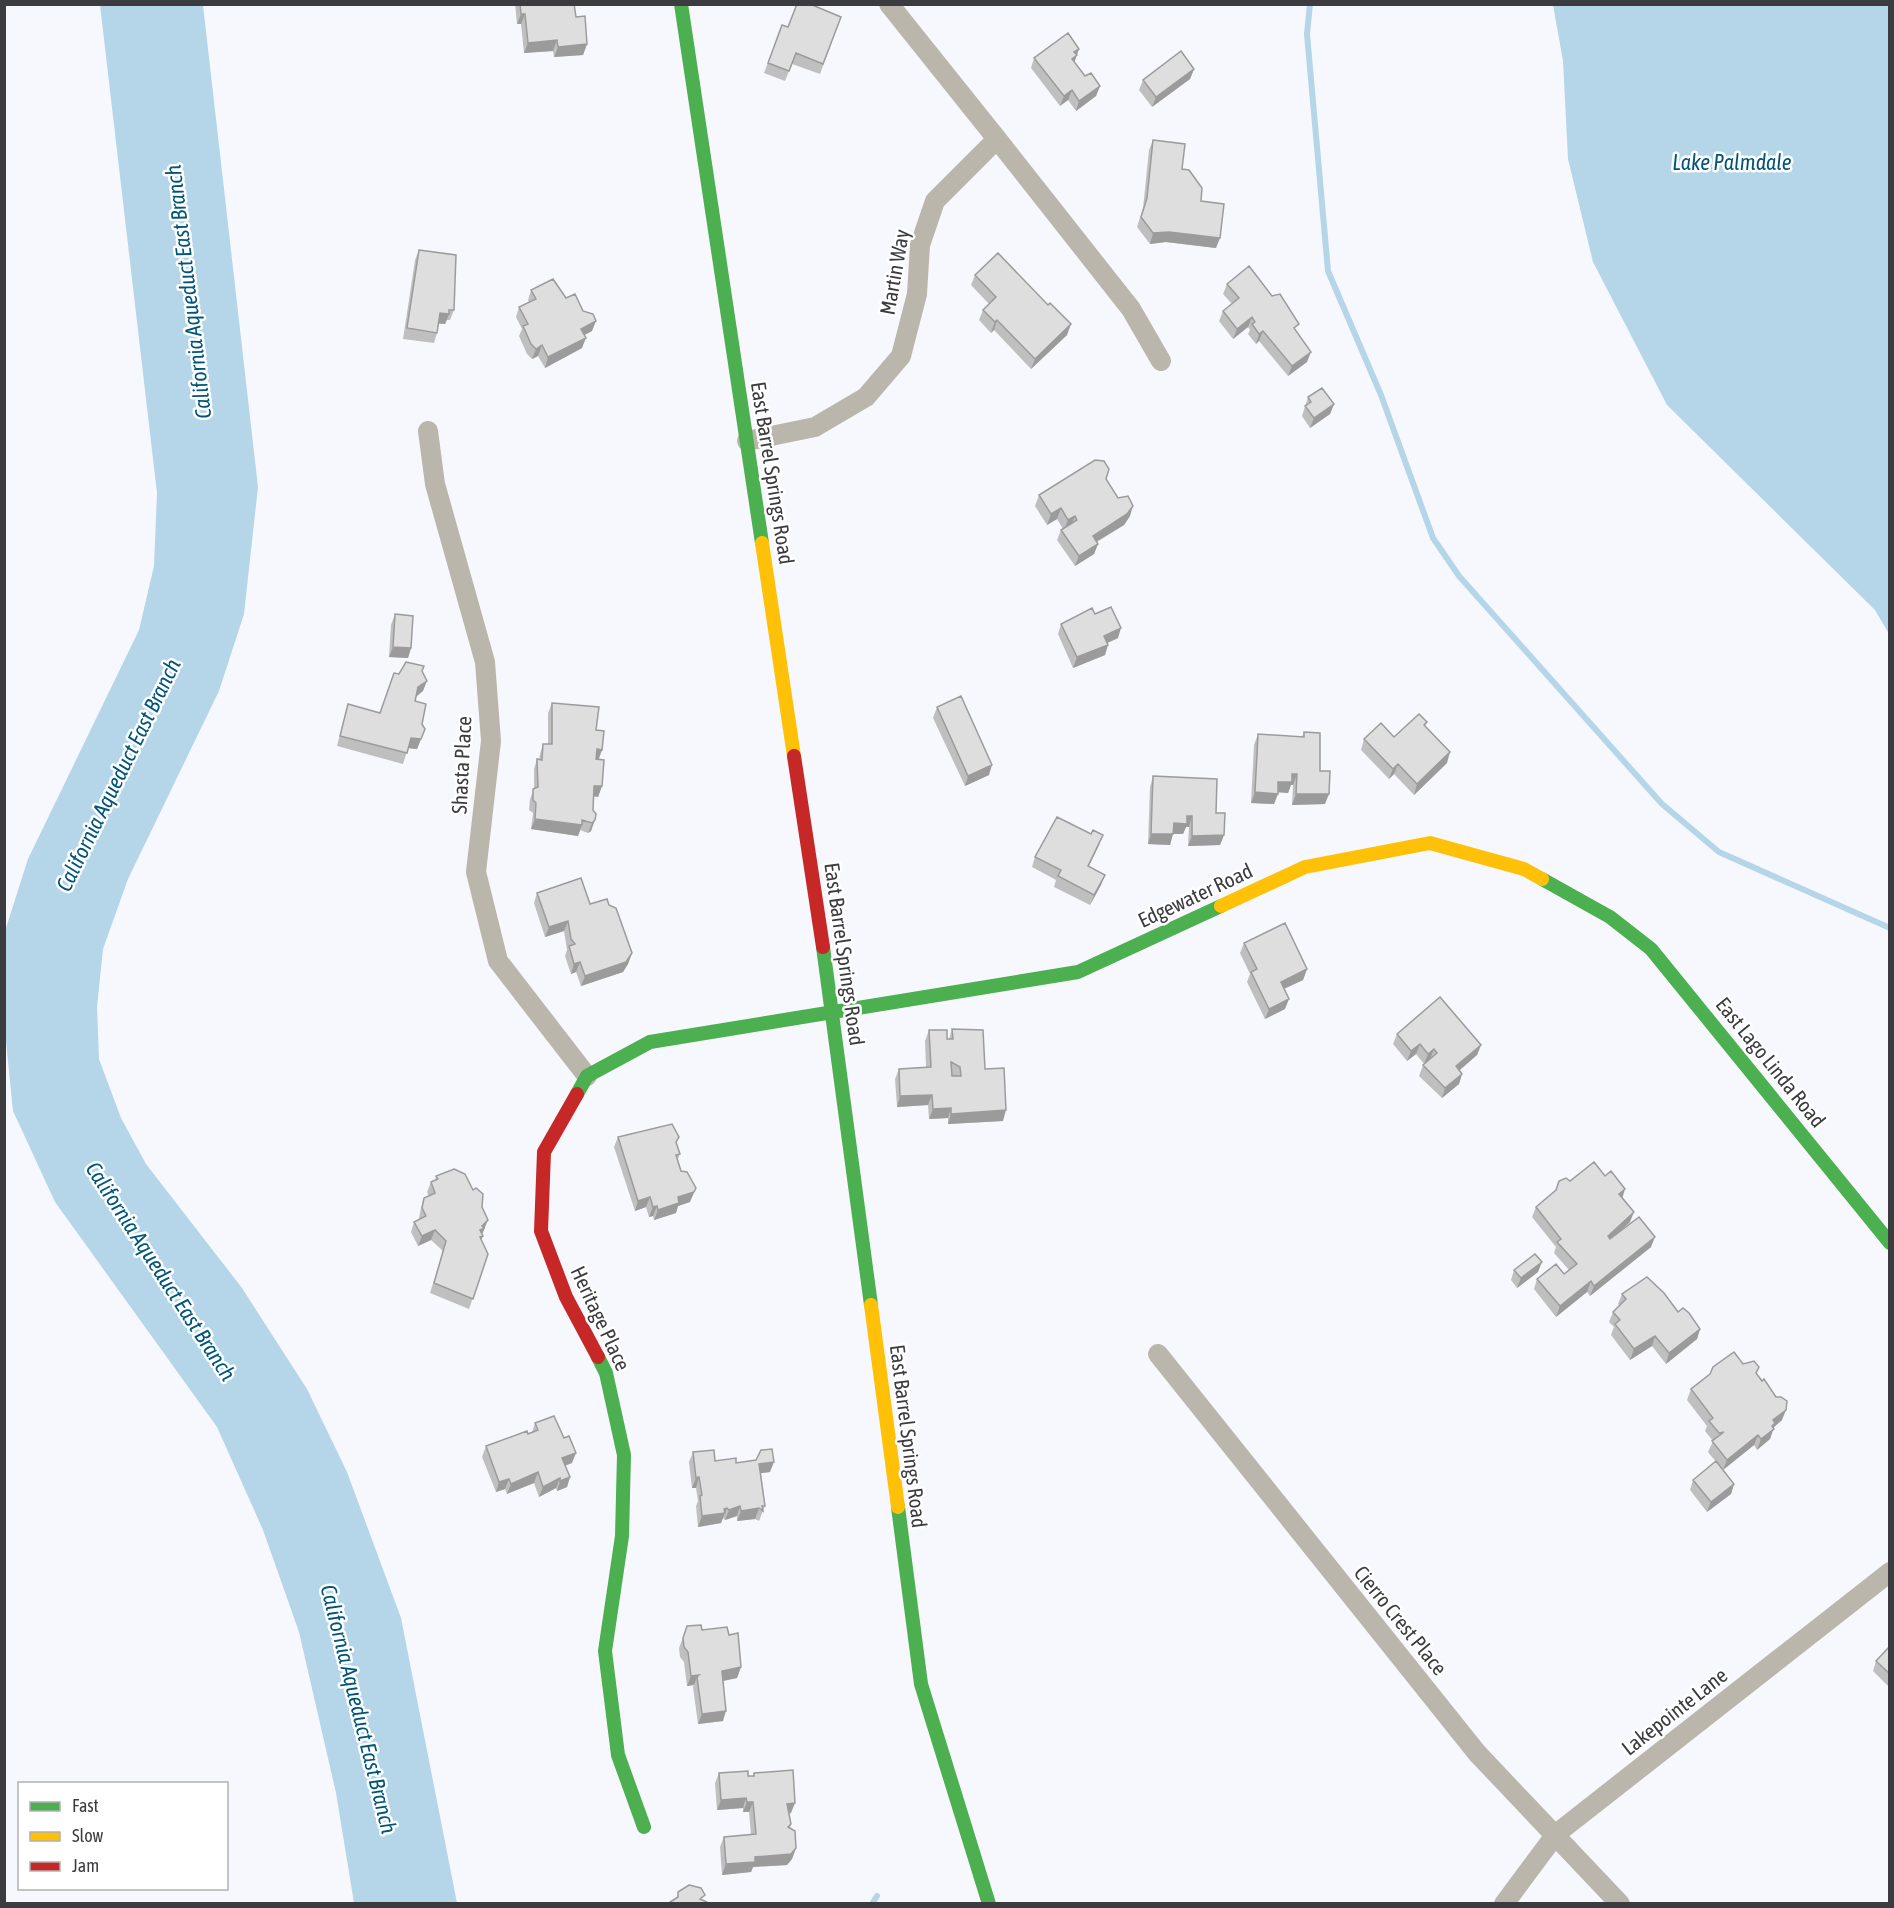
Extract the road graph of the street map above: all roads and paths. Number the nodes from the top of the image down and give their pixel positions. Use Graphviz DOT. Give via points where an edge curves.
graph roads {
  1 [pos="681,4"];
  2 [pos="889,4"];
  3 [pos="997,139"];
  4 [pos="1161,361"];
  5 [pos="429,431"];
  6 [pos="747,441"];
  7 [pos="1610,917"];
  8 [pos="833,1014"];
  9 [pos="587,1076"];
  10 [pos="1890,1243"];
  11 [pos="1158,1354"];
  12 [pos="1890,1572"];
  13 [pos="644,1827"];
  14 [pos="1556,1834"];
  15 [pos="989,1904"];
  16 [pos="1504,1904"];
  17 [pos="1620,1904"];
  1 -- 6 [label="street, East Barrel Springs Road"];
  2 -- 3 [label="street"];
  3 -- 4 [label="street" via="1131,309"];
  3 -- 6 [label="street, Martin Way" via="935,201 920,245 916,294 902,356 866,397 815,427"];
  5 -- 9 [label="street, Shasta Place" via="435,483 485,662 491,741 476,872 498,961"];
  6 -- 8 [label="street, East Barrel Springs Road"];
  7 -- 8 [label="street, Edgewater Road" via="1524,869 1430,843 1305,867 1078,972"];
  7 -- 10 [label="street, East Lago Linda Road" via="1651,949"];
  8 -- 9 [label="street, Edgewater Road" via="650,1042"];
  8 -- 15 [label="street, East Barrel Springs Road" via="921,1684"];
  9 -- 13 [label="street, Heritage Place" via="544,1152 541,1231 566,1297 606,1374 624,1455 622,1536 605,1651 618,1755"];
  11 -- 14 [label="street, Cierro Crest Place" via="1477,1753"];
  12 -- 14 [label="street, Lakepointe Lane"];
  14 -- 16 [label="street, Lakepointe Lane"];
  14 -- 17 [label="street, Cierro Crest Place"];
}
